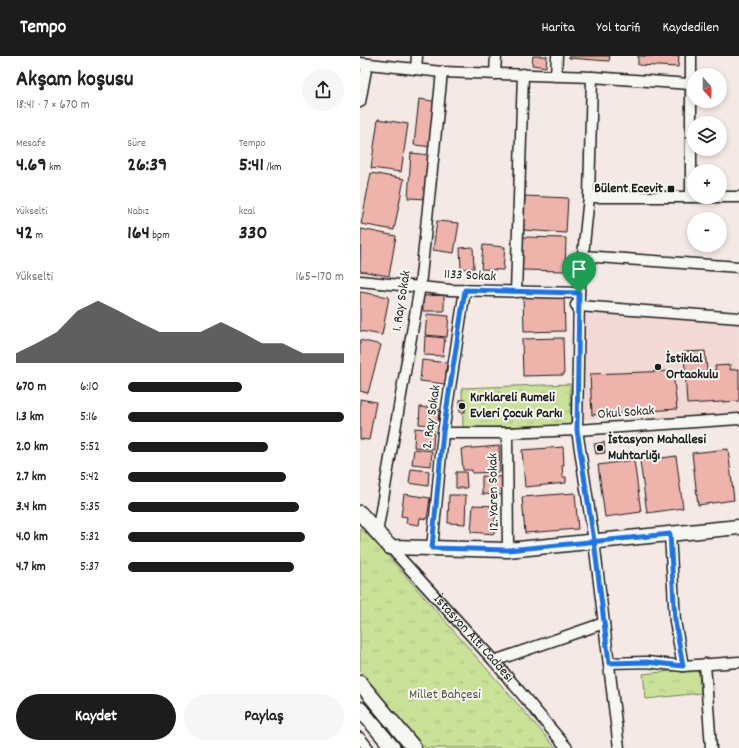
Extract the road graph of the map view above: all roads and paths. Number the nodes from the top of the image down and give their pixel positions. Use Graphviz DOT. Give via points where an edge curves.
graph roads {
  1 [pos="417,56"];
  2 [pos="496,56"];
  3 [pos="557,56"];
  4 [pos="690,56"];
  5 [pos="364,63"];
  6 [pos="690,68"];
  7 [pos="416,69"];
  8 [pos="442,72"];
  9 [pos="495,74"];
  10 [pos="523,74"];
  11 [pos="556,76"];
  12 [pos="592,78"];
  13 [pos="687,84"];
  14 [pos="360,102"];
  15 [pos="690,108"];
  16 [pos="691,164"];
  17 [pos="589,197"];
  18 [pos="687,197"];
  19 [pos="727,197"];
  20 [pos="739,197"];
  21 [pos="582,256"];
  22 [pos="739,267"];
  23 [pos="360,281"];
  24 [pos="420,286"];
  25 [pos="465,290"];
  26 [pos="516,292"];
  27 [pos="579,293"];
  28 [pos="577,305"];
  29 [pos="739,318"];
  30 [pos="739,419"];
  31 [pos="577,430"];
  32 [pos="443,432"];
  33 [pos="507,433"];
  34 [pos="360,514"];
  35 [pos="739,528"];
  36 [pos="377,533"];
  37 [pos="670,534"];
  38 [pos="594,541"];
  39 [pos="390,547"];
  40 [pos="432,548"];
  41 [pos="508,550"];
  42 [pos="604,623"];
  43 [pos="494,661"];
  44 [pos="739,662"];
  45 [pos="609,663"];
  46 [pos="705,664"];
  47 [pos="683,666"];
  48 [pos="360,683"];
  49 [pos="360,709"];
  50 [pos="360,738"];
  51 [pos="368,748"];
  52 [pos="393,748"];
  53 [pos="414,748"];
  54 [pos="567,748"];
  55 [pos="620,748"];
  56 [pos="711,748"];
  1 -- 7 [label="street"];
  2 -- 9 [label="street"];
  3 -- 11 [label="street"];
  4 -- 6 [label="street"];
  5 -- 7 [label="street"];
  5 -- 14 [label="street"];
  7 -- 8 [label="street"];
  8 -- 9 [label="street"];
  8 -- 24 [label="street, 1. Ray Sokak"];
  9 -- 10 [label="street"];
  10 -- 11 [label="street"];
  10 -- 26 [label="street"];
  11 -- 12 [label="street"];
  12 -- 13 [label="street"];
  12 -- 17 [label="street"];
  15 -- 16 [label="street"];
  17 -- 18 [label="street"];
  17 -- 21 [label="street"];
  19 -- 20 [label="street"];
  21 -- 22 [label="street"];
  21 -- 27 [label="street"];
  23 -- 24 [label="street, 1133 Sokak"];
  24 -- 25 [label="street, 1133 Sokak"];
  24 -- 36 [label="street, 1. Ray Sokak"];
  25 -- 26 [label="street, 1133 Sokak"];
  25 -- 32 [label="street, 2. Ray Sokak"];
  26 -- 27 [label="street, 1133 Sokak"];
  27 -- 28 [label="street"];
  28 -- 29 [label="street"];
  28 -- 31 [label="street"];
  30 -- 31 [label="street, Okul Sokak"];
  31 -- 33 [label="street, Okul Sokak"];
  31 -- 38 [label="street"];
  32 -- 33 [label="street, Okul Sokak"];
  32 -- 40 [label="street, 2. Ray Sokak"];
  33 -- 41 [label="street, 12. Yaren Sokak"];
  34 -- 36 [label="street, İstasyon Altı Caddesi"];
  35 -- 37 [label="street"];
  36 -- 39 [label="street, İstasyon Altı Caddesi"];
  37 -- 38 [label="street"];
  37 -- 47 [label="street" via="675,621"];
  38 -- 41 [label="street"];
  38 -- 42 [label="street"];
  39 -- 40 [label="street"];
  39 -- 43 [label="street, İstasyon Altı Caddesi"];
  40 -- 41 [label="street"];
  42 -- 43 [label="street"];
  42 -- 45 [label="street"];
  43 -- 54 [label="street, İstasyon Altı Caddesi"];
  44 -- 46 [label="street"];
  45 -- 47 [label="street" via="647,662"];
  45 -- 55 [label="street"];
  46 -- 47 [label="street"];
  46 -- 56 [label="street"];
  48 -- 53 [label="street"];
  49 -- 52 [label="street"];
  50 -- 51 [label="street"];
}
